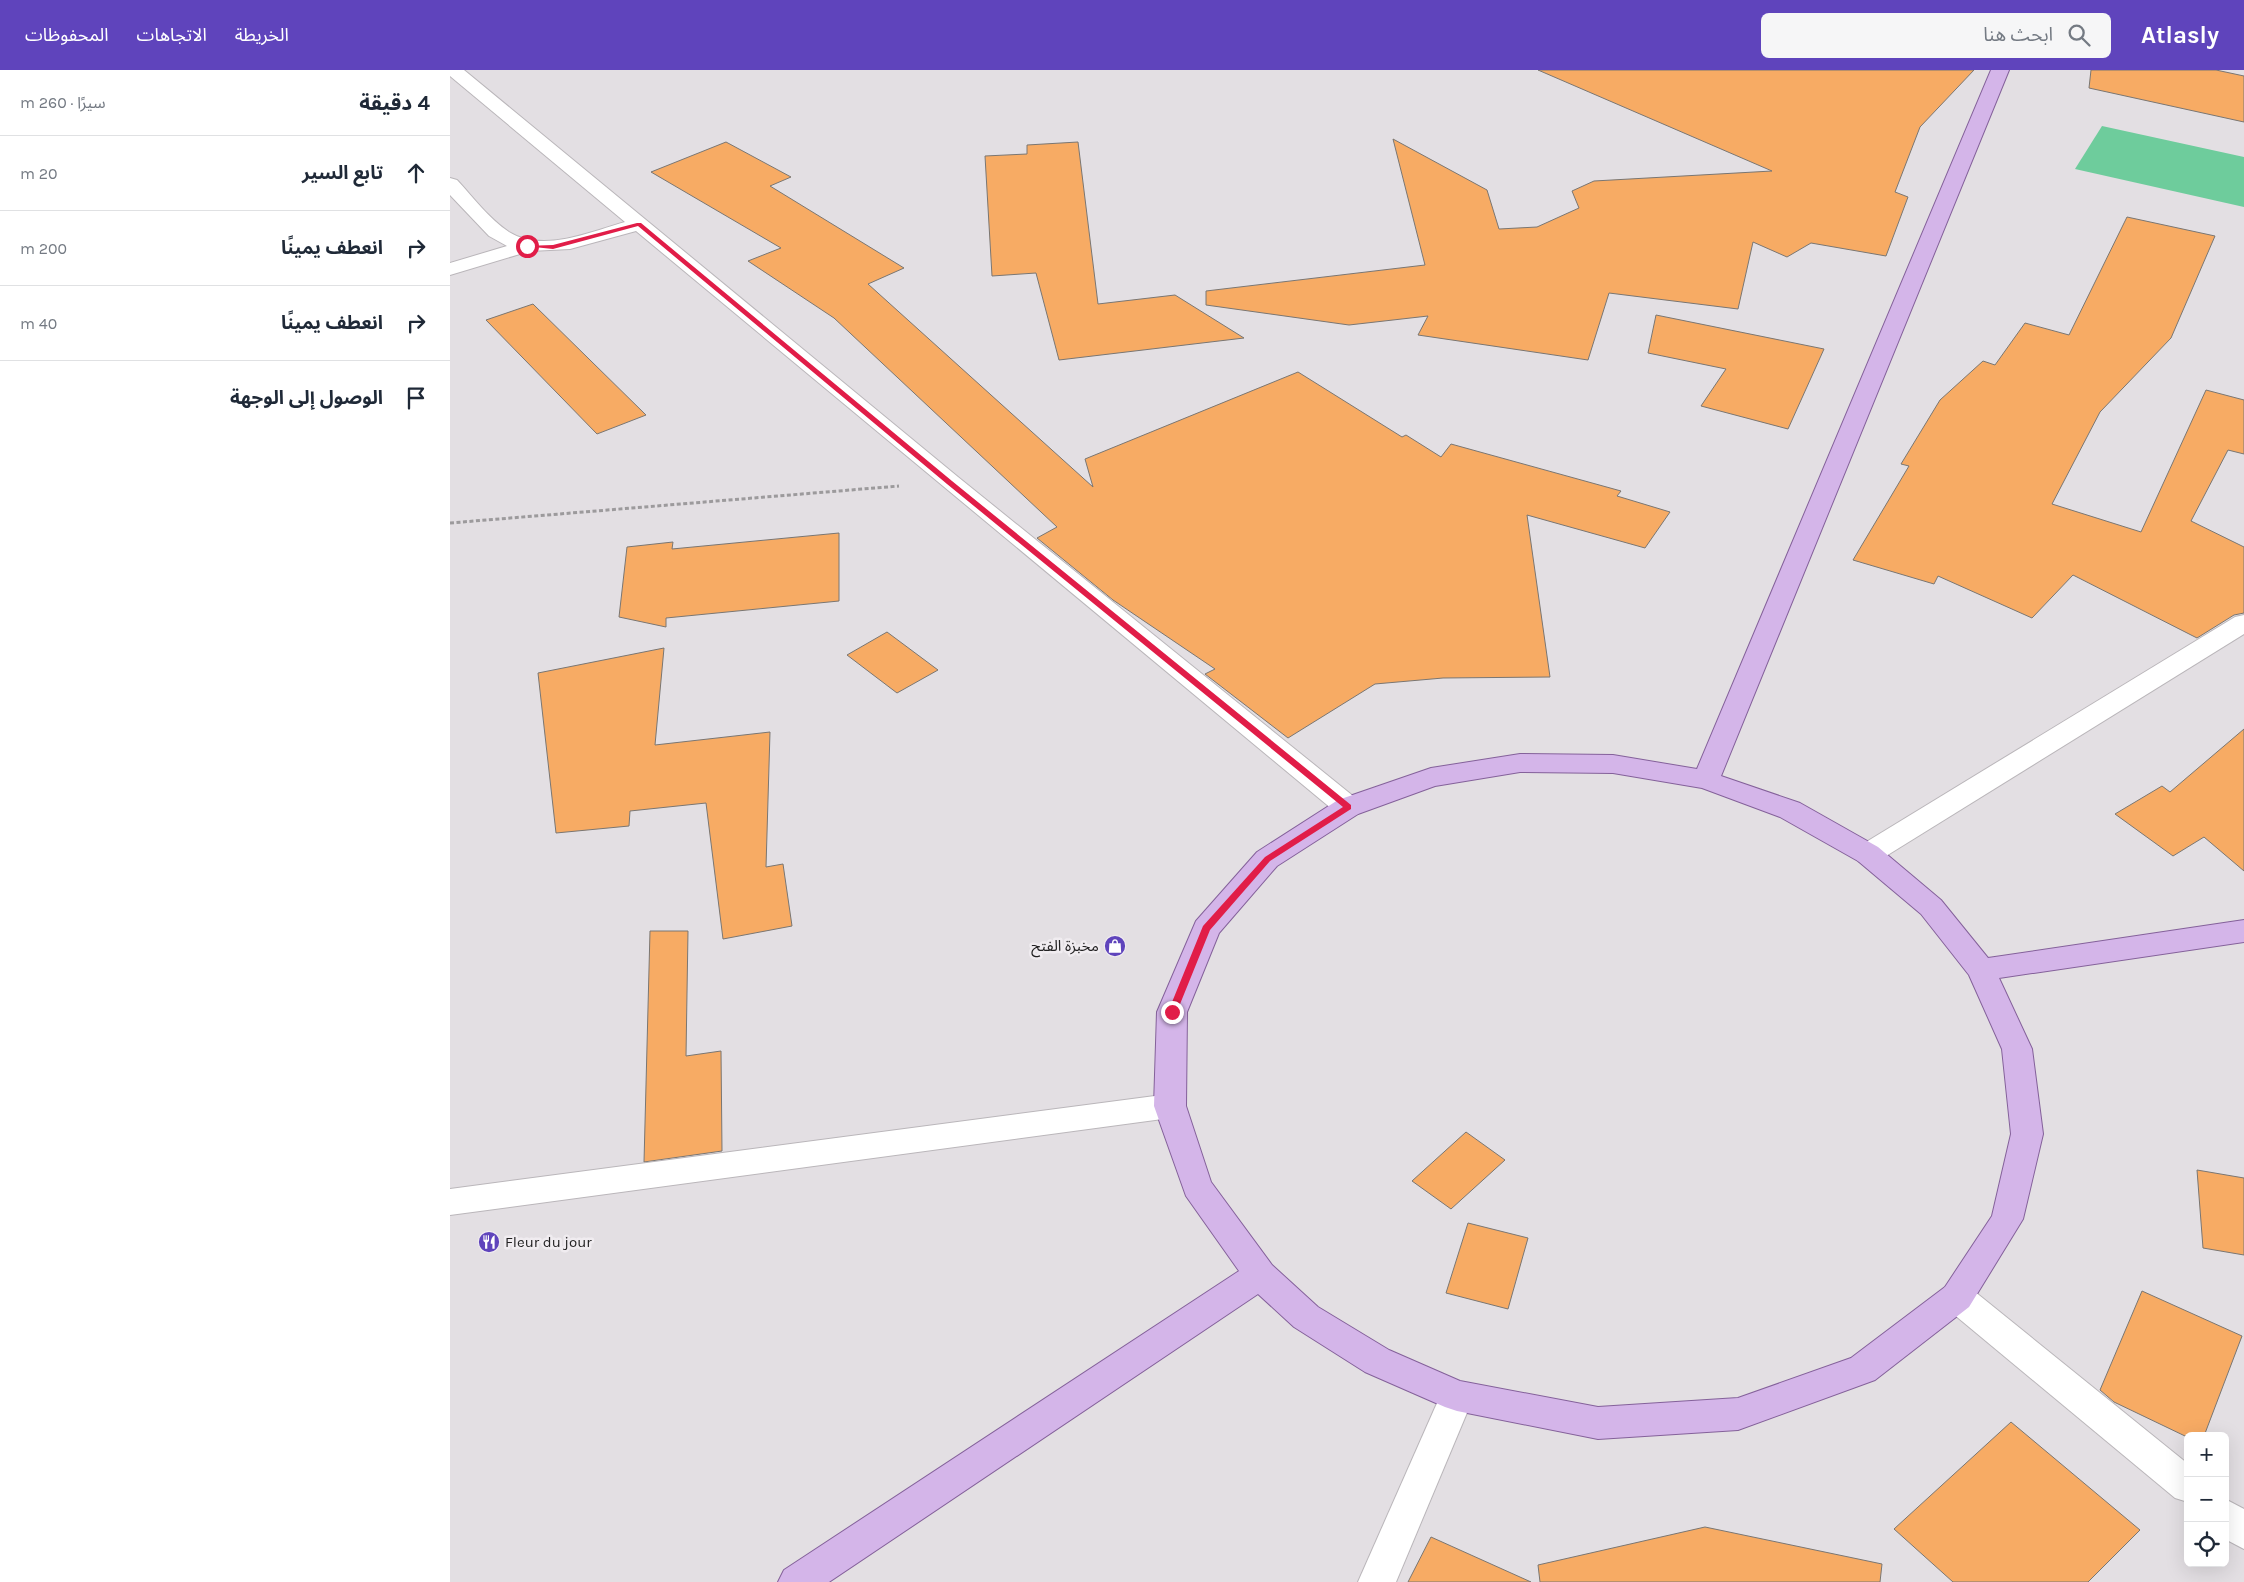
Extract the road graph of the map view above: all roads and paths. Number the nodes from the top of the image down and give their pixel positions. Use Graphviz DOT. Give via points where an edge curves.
graph roads {
  1 [pos="453,70"];
  2 [pos="2000,70"];
  3 [pos="450,184"];
  4 [pos="639,224"];
  5 [pos="527,246"];
  6 [pos="450,269"];
  7 [pos="950,482"];
  8 [pos="450,523"];
  9 [pos="2244,623"];
  10 [pos="1706,780"];
  11 [pos="1348,807"];
  12 [pos="1868,854"];
  13 [pos="2244,931"];
  14 [pos="1981,970"];
  15 [pos="1170,1106"];
  16 [pos="450,1202"];
  17 [pos="1260,1275"];
  18 [pos="1956,1297"];
  19 [pos="1457,1396"];
  20 [pos="2184,1483"];
  21 [pos="2229,1519"];
  22 [pos="2244,1532"];
  23 [pos="797,1582"];
  24 [pos="1378,1582"];
  1 -- 4 [label="street"];
  2 -- 10 [label="main road"];
  3 -- 5 [label="street" via="502,236"];
  4 -- 5 [label="street" via="553,247"];
  4 -- 7 [label="street"];
  5 -- 6 [label="street"];
  7 -- 8 [label="path"];
  7 -- 11 [label="street"];
  9 -- 12 [label="street"];
  10 -- 11 [label="main road" via="1613,764 1520,763 1431,777"];
  10 -- 12 [label="main road" via="1790,810"];
  11 -- 15 [label="main road" via="1268,859 1206,928 1172,1012"];
  12 -- 14 [label="main road" via="1931,907"];
  13 -- 14 [label="main road"];
  14 -- 18 [label="main road" via="2017,1049 2027,1134 2007,1219"];
  15 -- 16 [label="street"];
  15 -- 17 [label="main road" via="1197,1187"];
  17 -- 19 [label="main road" via="1306,1317 1377,1362"];
  17 -- 23 [label="main road"];
  18 -- 19 [label="main road" via="1863,1369 1738,1414 1598,1423"];
  18 -- 20 [label="street"];
  19 -- 24 [label="street"];
  21 -- 22 [label="street"];
}
